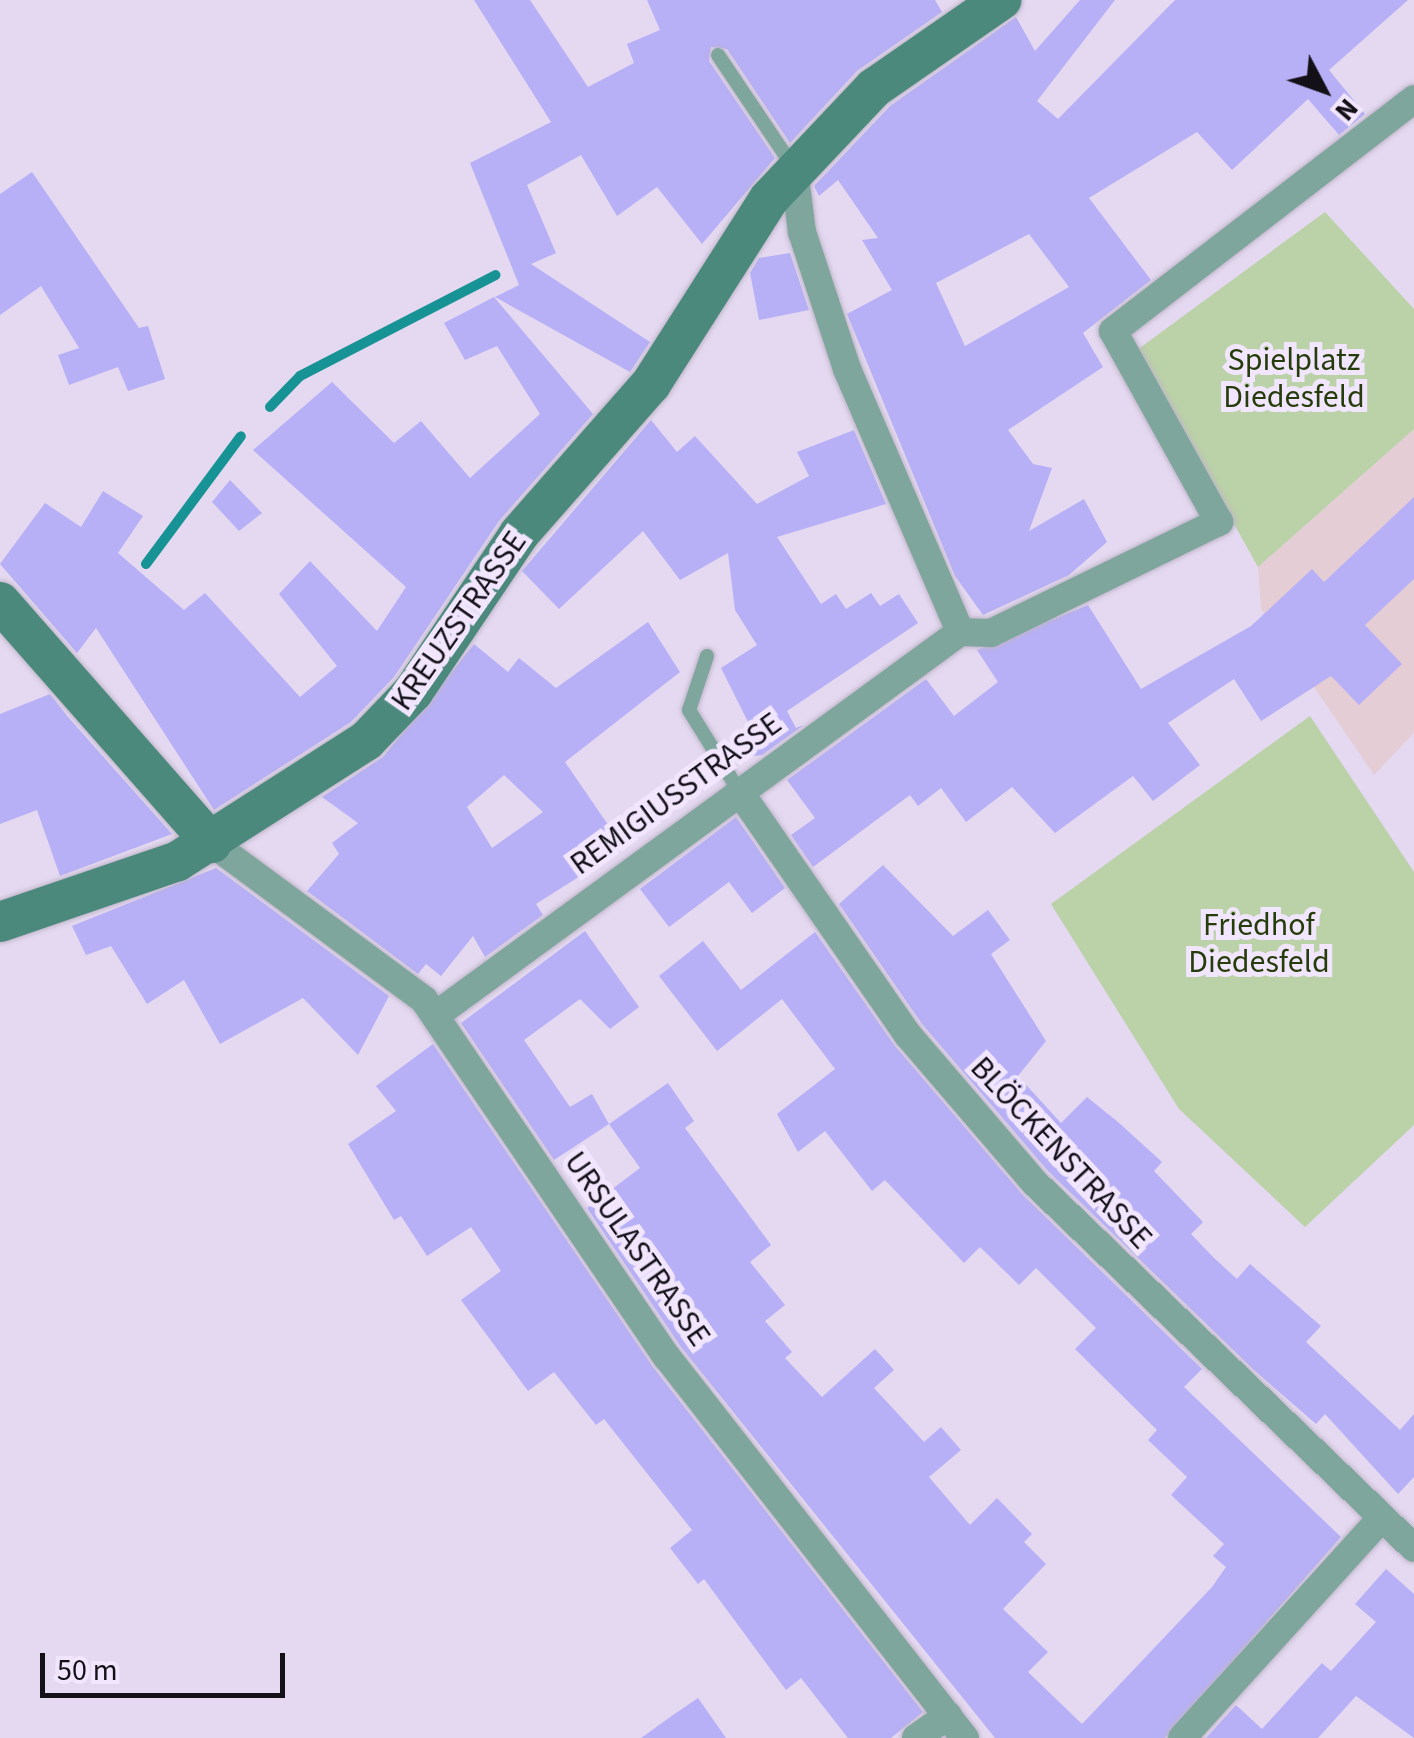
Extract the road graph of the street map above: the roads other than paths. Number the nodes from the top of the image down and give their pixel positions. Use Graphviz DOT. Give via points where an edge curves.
graph roads {
  1 [pos="1001,0"];
  2 [pos="718,56"];
  3 [pos="1414,100"];
  4 [pos="794,169"];
  5 [pos="0,602"];
  6 [pos="960,632"];
  7 [pos="707,656"];
  8 [pos="740,791"];
  9 [pos="212,842"];
  10 [pos="0,922"];
  11 [pos="436,1015"];
  12 [pos="1378,1522"];
  13 [pos="1414,1548"];
  14 [pos="956,1727"];
  15 [pos="916,1738"];
  16 [pos="1182,1738"];
  1 -- 4 [label="street, KREUZSTRASSE" via="874,88"];
  2 -- 4 [label="lane"];
  3 -- 6 [label="street, REMIGIUSSTRASSE" via="1113,331 1219,522 991,633"];
  4 -- 6 [label="street" via="802,232 848,369"];
  4 -- 9 [label="street, KREUZSTRASSE" via="733,242 650,384 520,534 393,716 337,764"];
  5 -- 9 [label="street"];
  6 -- 8 [label="street, REMIGIUSSTRASSE"];
  7 -- 8 [label="lane" via="689,710"];
  8 -- 11 [label="street, REMIGIUSSTRASSE"];
  8 -- 12 [label="street, BLÖCKENSTRASSE" via="908,1035 1034,1183"];
  9 -- 10 [label="street, KREUZSTRASSE" via="113,888"];
  9 -- 11 [label="street, URSULASTRASSE"];
  11 -- 14 [label="street, URSULASTRASSE" via="667,1357"];
  12 -- 13 [label="street, BLÖCKENSTRASSE"];
  12 -- 16 [label="street"];
  14 -- 15 [label="street"];
}
